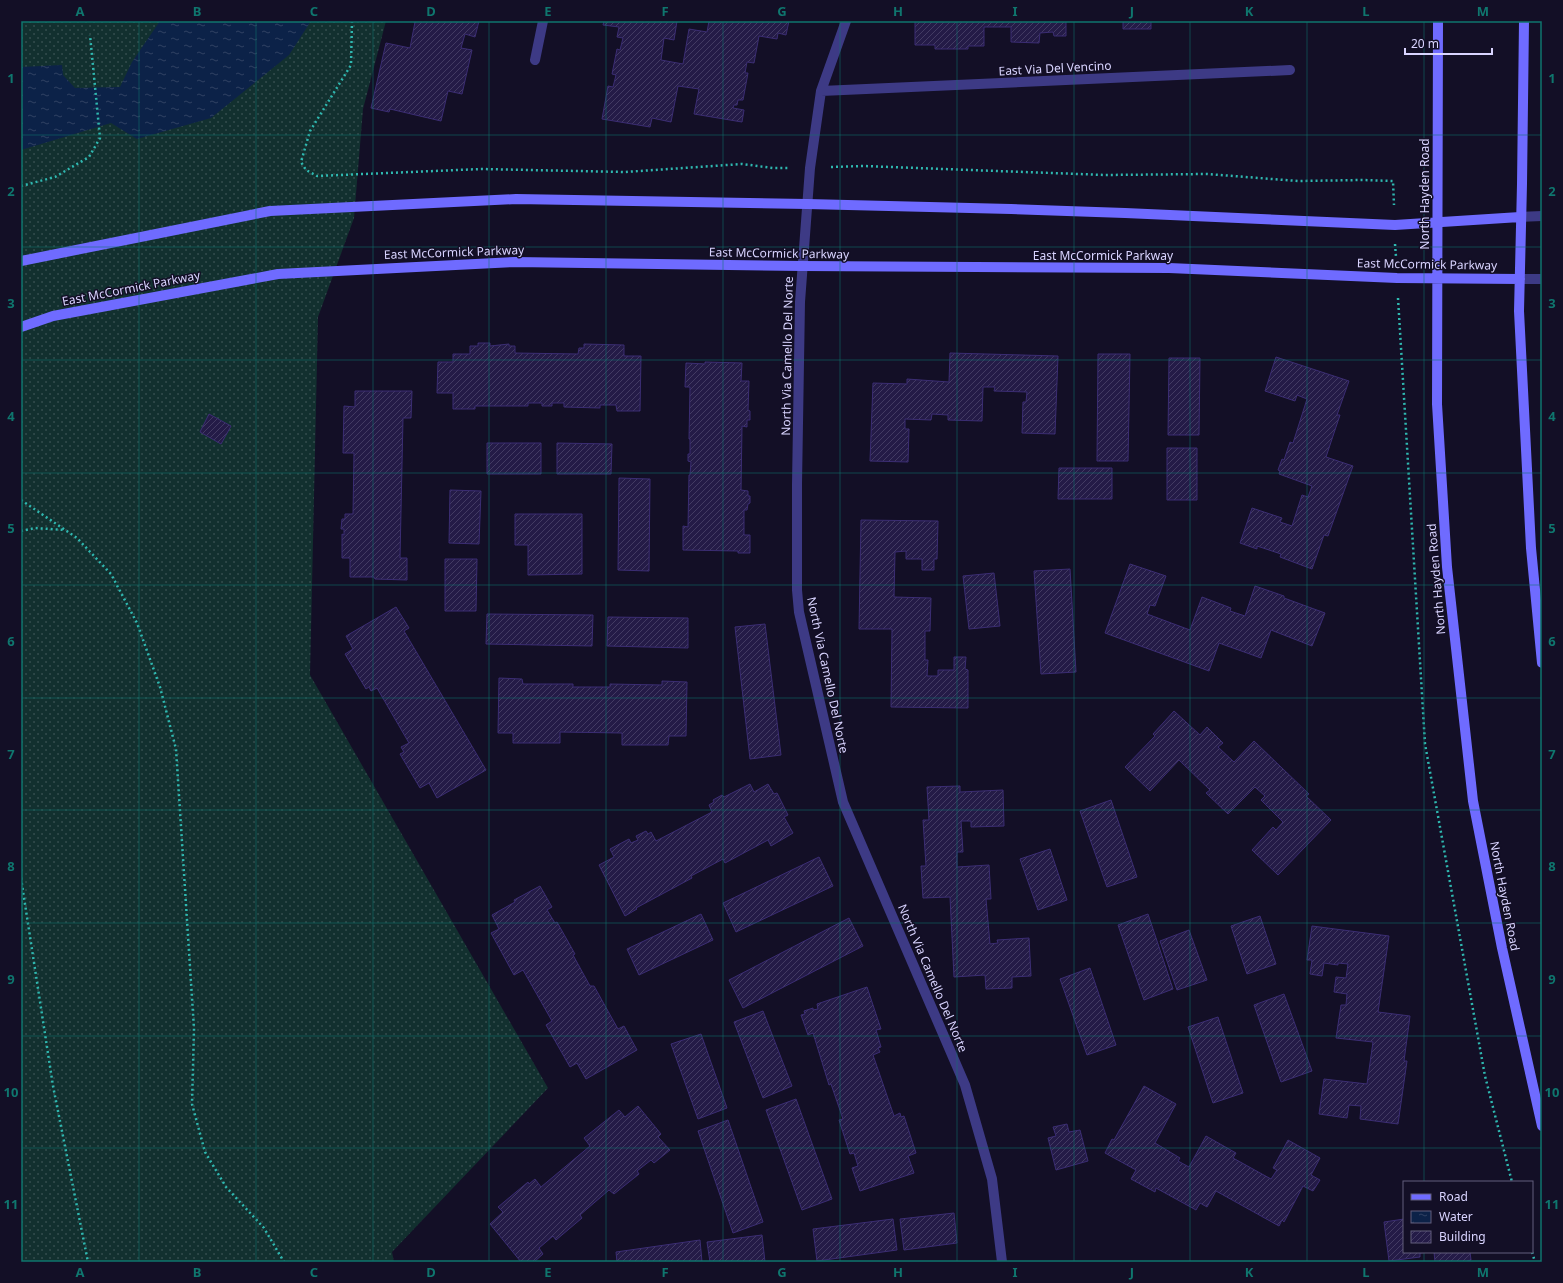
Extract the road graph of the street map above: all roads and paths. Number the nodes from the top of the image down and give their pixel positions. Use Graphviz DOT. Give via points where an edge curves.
graph roads {
  1 [pos="352,21"];
  2 [pos="543,21"];
  3 [pos="846,21"];
  4 [pos="1438,21"];
  5 [pos="1524,21"];
  6 [pos="90,35"];
  7 [pos="535,60"];
  8 [pos="1290,70"];
  9 [pos="821,91"];
  10 [pos="841,167"];
  11 [pos="773,168"];
  12 [pos="1393,181"];
  13 [pos="21,186"];
  14 [pos="808,204"];
  15 [pos="1542,216"];
  16 [pos="1520,217"];
  17 [pos="1436,223"];
  18 [pos="21,262"];
  19 [pos="802,266"];
  20 [pos="1436,279"];
  21 [pos="1520,279"];
  22 [pos="1542,279"];
  23 [pos="1398,308"];
  24 [pos="21,327"];
  25 [pos="21,500"];
  26 [pos="66,530"];
  27 [pos="21,531"];
  28 [pos="1542,663"];
  29 [pos="21,878"];
  30 [pos="1542,1126"];
  31 [pos="1512,1181"];
  32 [pos="88,1262"];
  33 [pos="284,1262"];
  34 [pos="1002,1262"];
  1 -- 11 [label="path" via="351,65 310,131 301,162 306,170 317,176 480,169 625,172 742,164"];
  2 -- 7 [label="street"];
  3 -- 9 [label="street, North Via Camello Del Norte"];
  4 -- 17 [label="main road, North Hayden Road"];
  5 -- 16 [label="main road"];
  6 -- 13 [label="path" via="100,138 89,157 55,177"];
  8 -- 9 [label="street, East Via Del Vencino"];
  9 -- 14 [label="street, North Via Camello Del Norte" via="810,168"];
  10 -- 12 [label="path" via="1104,175 1208,174 1298,181"];
  14 -- 17 [label="main road" via="1125,213 1395,225"];
  14 -- 18 [label="main road" via="516,199 270,211"];
  14 -- 19 [label="street, North Via Camello Del Norte"];
  15 -- 16 [label="street"];
  16 -- 17 [label="main road"];
  16 -- 21 [label="main road"];
  17 -- 20 [label="main road, North Hayden Road"];
  19 -- 20 [label="main road, East McCormick Parkway" via="1169,268"];
  19 -- 24 [label="main road, East McCormick Parkway" via="515,262 278,274 52,316"];
  19 -- 34 [label="street, North Via Camello Del Norte" via="797,484 799,612 843,802 965,1086 992,1179"];
  20 -- 21 [label="main road, East McCormick Parkway"];
  20 -- 30 [label="main road, North Hayden Road" via="1436,404 1447,567 1472,793 1502,948"];
  21 -- 22 [label="street, East McCormick Parkway"];
  21 -- 28 [label="main road" via="1519,311 1531,548"];
  23 -- 31 [label="path" via="1425,744 1485,1076"];
  25 -- 26 [label="path"];
  26 -- 27 [label="path" via="35,528"];
  26 -- 33 [label="path" via="111,574 137,623 160,687 176,749 194,1029 192,1104 205,1152 226,1187 264,1228"];
  29 -- 32 [label="path" via="53,1086"];
}
